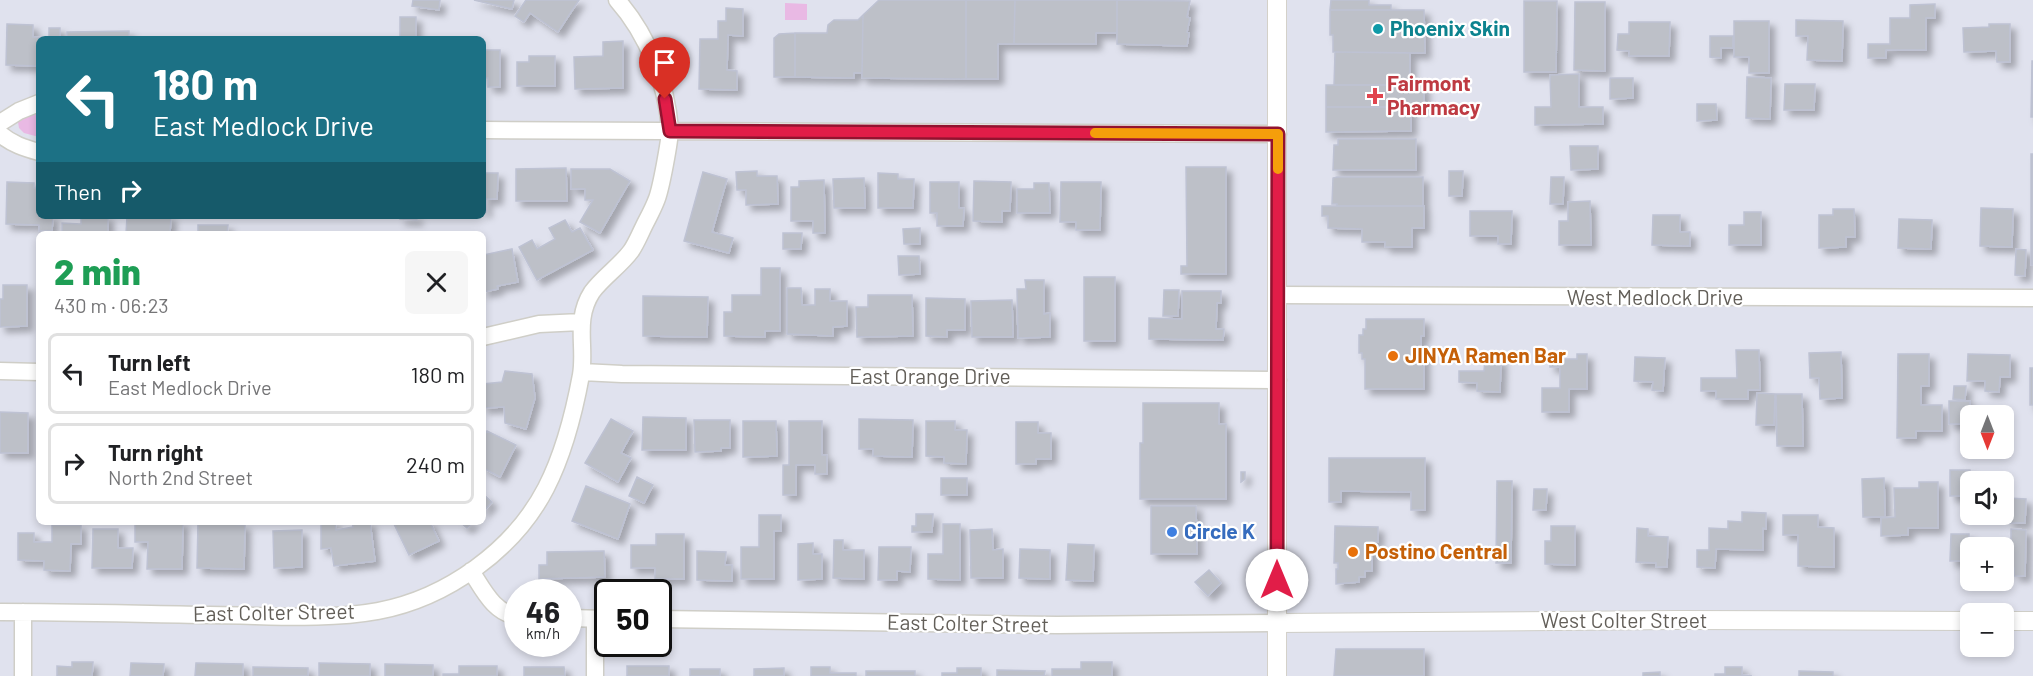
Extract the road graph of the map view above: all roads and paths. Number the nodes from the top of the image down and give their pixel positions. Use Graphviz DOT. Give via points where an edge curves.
graph roads {
  1 [pos="617,0"];
  2 [pos="1277,0"];
  3 [pos="36,104"];
  4 [pos="0,123"];
  5 [pos="486,130"];
  6 [pos="670,131"];
  7 [pos="0,134"];
  8 [pos="1278,134"];
  9 [pos="36,151"];
  10 [pos="1278,296"];
  11 [pos="2033,298"];
  12 [pos="581,322"];
  13 [pos="486,335"];
  14 [pos="0,371"];
  15 [pos="36,372"];
  16 [pos="582,372"];
  17 [pos="1278,380"];
  18 [pos="471,571"];
  19 [pos="504,611"];
  20 [pos="0,612"];
  21 [pos="23,612"];
  22 [pos="672,620"];
  23 [pos="1960,621"];
  24 [pos="2014,621"];
  25 [pos="2033,621"];
  26 [pos="1277,623"];
  27 [pos="597,657"];
  28 [pos="23,676"];
  29 [pos="595,676"];
  30 [pos="1277,676"];
  1 -- 6 [label="street" via="647,45 663,85"];
  2 -- 8 [label="street"];
  3 -- 4 [label="street"];
  5 -- 6 [label="street"];
  6 -- 8 [label="street"];
  6 -- 12 [label="street" via="657,199 631,251 592,293"];
  7 -- 9 [label="street"];
  8 -- 10 [label="street"];
  10 -- 11 [label="street, West Medlock Drive"];
  10 -- 17 [label="street"];
  12 -- 13 [label="street" via="538,324"];
  12 -- 16 [label="street, East Colter Street"];
  14 -- 15 [label="street"];
  16 -- 17 [label="street, East Orange Drive"];
  16 -- 18 [label="street, East Colter Street" via="562,451 544,491 519,528"];
  17 -- 26 [label="street"];
  18 -- 19 [label="street" via="493,604"];
  18 -- 21 [label="street, East Colter Street" via="404,605 349,614"];
  20 -- 21 [label="street, East Colter Street"];
  21 -- 28 [label="street"];
  22 -- 26 [label="street, East Colter Street" via="1057,625"];
  23 -- 26 [label="street, West Colter Street"];
  24 -- 25 [label="street"];
  26 -- 30 [label="street"];
  27 -- 29 [label="street"];
}
